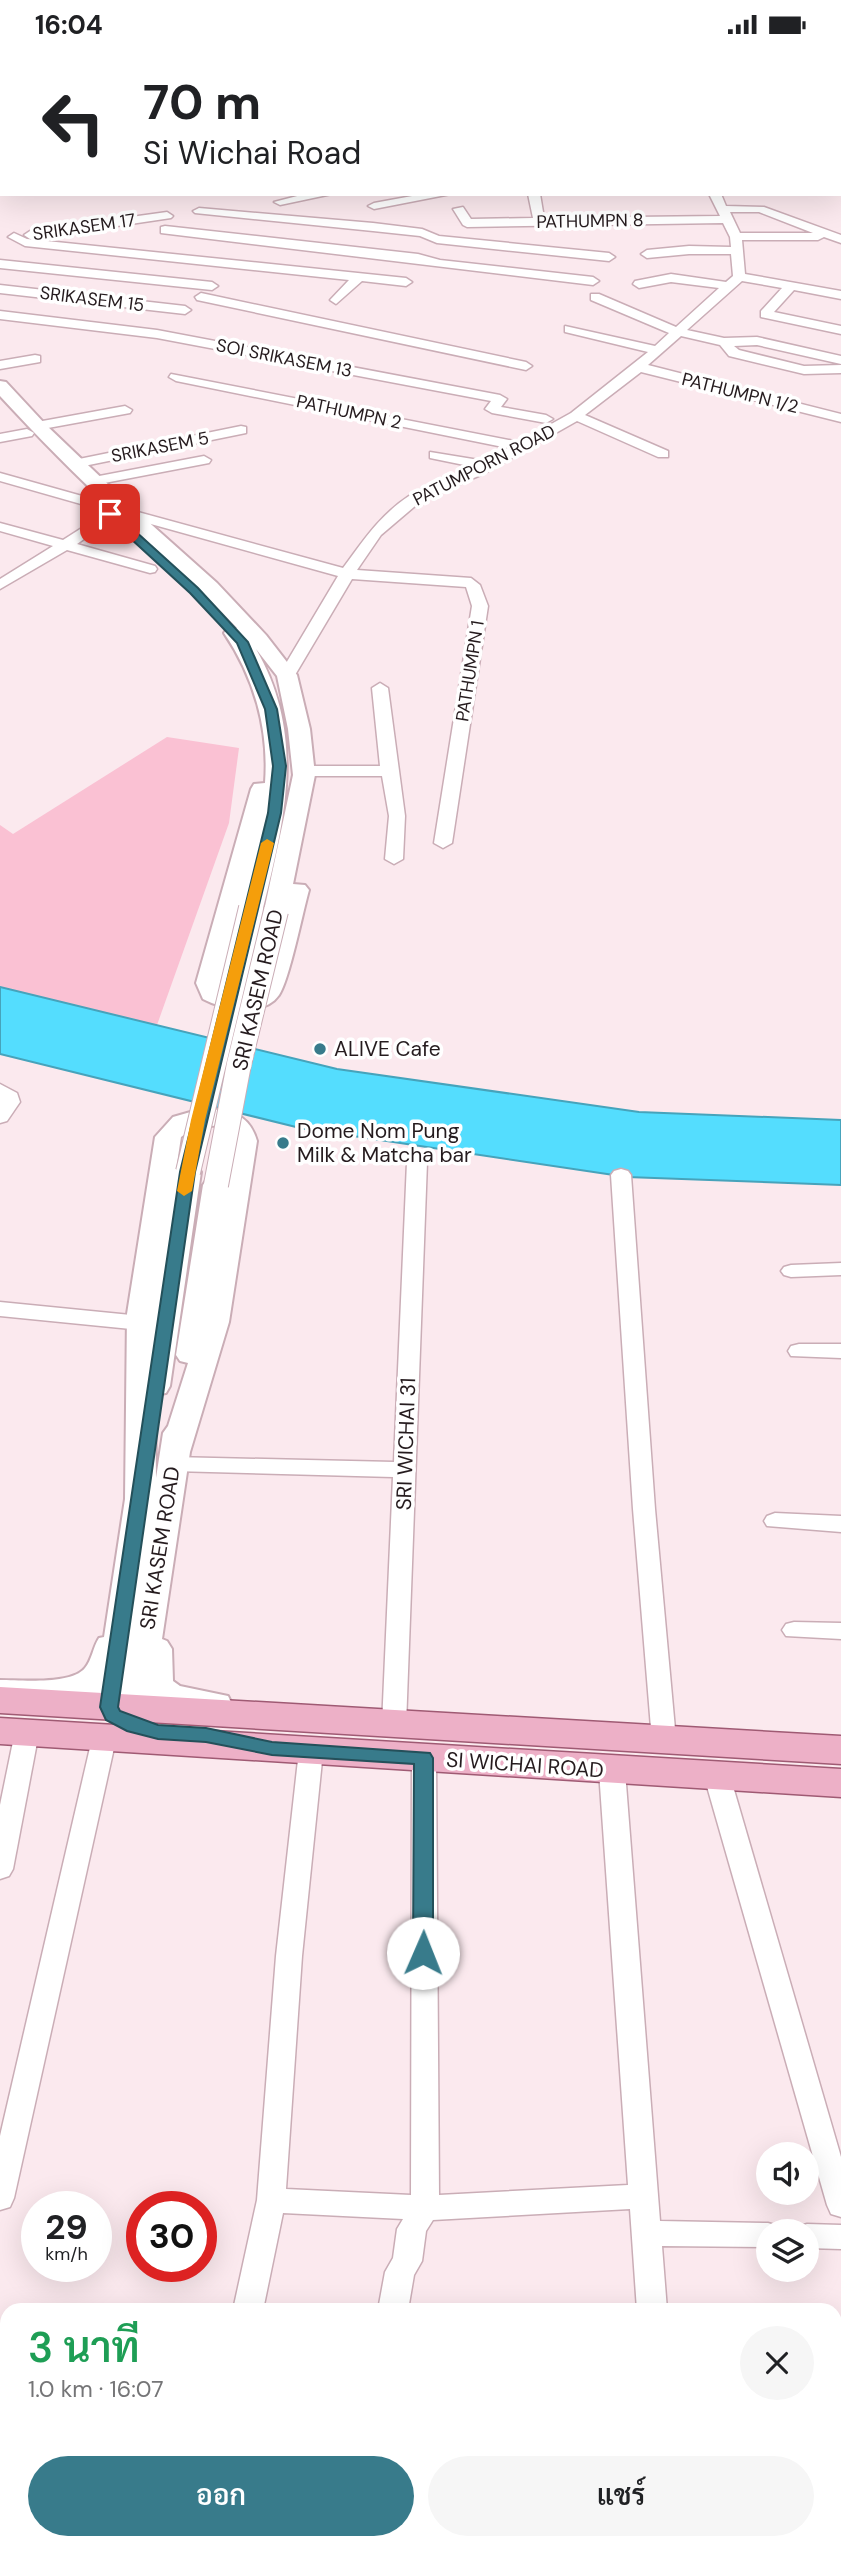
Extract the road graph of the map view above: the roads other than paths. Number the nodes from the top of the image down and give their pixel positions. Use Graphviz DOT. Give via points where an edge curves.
graph roads {
  1 [pos="313,196"];
  2 [pos="433,196"];
  3 [pos="534,196"];
  4 [pos="716,196"];
  5 [pos="279,201"];
  6 [pos="374,206"];
  7 [pos="459,209"];
  8 [pos="199,211"];
  9 [pos="390,213"];
  10 [pos="725,214"];
  11 [pos="278,219"];
  12 [pos="539,222"];
  13 [pos="841,222"];
  14 [pos="373,227"];
  15 [pos="165,230"];
  16 [pos="832,236"];
  17 [pos="14,237"];
  18 [pos="736,237"];
  19 [pos="0,239"];
  20 [pos="437,239"];
  21 [pos="258,240"];
  22 [pos="737,251"];
  23 [pos="137,253"];
  24 [pos="647,254"];
  25 [pos="608,257"];
  26 [pos="418,258"];
  27 [pos="235,263"];
  28 [pos="0,264"];
  29 [pos="113,276"];
  30 [pos="359,277"];
  31 [pos="593,281"];
  32 [pos="734,281"];
  33 [pos="405,282"];
  34 [pos="639,284"];
  35 [pos="212,286"];
  36 [pos="791,286"];
  37 [pos="841,287"];
  38 [pos="0,289"];
  39 [pos="828,292"];
  40 [pos="841,295"];
  41 [pos="201,297"];
  42 [pos="595,297"];
  43 [pos="87,298"];
  44 [pos="336,300"];
  45 [pos="185,310"];
  46 [pos="0,315"];
  47 [pos="569,329"];
  48 [pos="840,329"];
  49 [pos="678,333"];
  50 [pos="157,334"];
  51 [pos="724,342"];
  52 [pos="657,350"];
  53 [pos="35,359"];
  54 [pos="841,360"];
  55 [pos="0,365"];
  56 [pos="526,366"];
  57 [pos="639,367"];
  58 [pos="841,369"];
  59 [pos="176,377"];
  60 [pos="0,386"];
  61 [pos="0,404"];
  62 [pos="125,410"];
  63 [pos="579,413"];
  64 [pos="841,418"];
  65 [pos="546,419"];
  66 [pos="32,429"];
  67 [pos="241,430"];
  68 [pos="0,438"];
  69 [pos="522,447"];
  70 [pos="664,448"];
  71 [pos="435,455"];
  72 [pos="205,460"];
  73 [pos="79,463"];
  74 [pos="487,466"];
  75 [pos="0,477"];
  76 [pos="94,481"];
  77 [pos="113,511"];
  78 [pos="0,527"];
  79 [pos="64,546"];
  80 [pos="150,569"];
  81 [pos="347,573"];
  82 [pos="1,583"];
  83 [pos="287,675"];
  84 [pos="380,688"];
  85 [pos="271,709"];
  86 [pos="389,771"];
  87 [pos="304,773"];
  88 [pos="443,843"];
  89 [pos="394,859"];
  90 [pos="264,909"];
  91 [pos="0,1090"];
  92 [pos="0,1117"];
  93 [pos="417,1162"];
  94 [pos="621,1175"];
  95 [pos="841,1269"];
  96 [pos="792,1271"];
  97 [pos="0,1309"];
  98 [pos="141,1323"];
  99 [pos="799,1350"];
  100 [pos="841,1350"];
  101 [pos="174,1458"];
  102 [pos="405,1470"];
  103 [pos="140,1499"];
  104 [pos="775,1521"];
  105 [pos="841,1524"];
  106 [pos="144,1572"];
  107 [pos="793,1630"];
  108 [pos="841,1631"];
  109 [pos="0,1692"];
  110 [pos="0,1700"];
  111 [pos="117,1718"];
  112 [pos="394,1725"];
  113 [pos="26,1732"];
  114 [pos="309,1735"];
  115 [pos="841,1749"];
  116 [pos="664,1757"];
  117 [pos="424,1758"];
  118 [pos="612,1770"];
  119 [pos="717,1776"];
  120 [pos="841,1783"];
  121 [pos="0,1869"];
  122 [pos="641,2196"];
  123 [pos="0,2197"];
  124 [pos="271,2200"];
  125 [pos="841,2205"];
  126 [pos="425,2208"];
  127 [pos="645,2233"];
  128 [pos="756,2235"];
  129 [pos="819,2236"];
  130 [pos="841,2237"];
  131 [pos="249,2303"];
  132 [pos="394,2303"];
  133 [pos="651,2303"];
  1 -- 5 [label="street"];
  2 -- 6 [label="street"];
  3 -- 12 [label="street"];
  4 -- 10 [label="street"];
  7 -- 12 [label="street, PATHUMPN 8" via="467,223"];
  8 -- 11 [label="street"];
  9 -- 14 [label="street"];
  10 -- 12 [label="street, PATHUMPN 8"];
  10 -- 16 [label="street, PATHUMPN 8" via="760,209"];
  10 -- 18 [label="street"];
  11 -- 14 [label="street"];
  11 -- 21 [label="street"];
  13 -- 16 [label="street"];
  14 -- 20 [label="street"];
  15 -- 17 [label="street, SRIKASEM 17" via="171,218"];
  15 -- 21 [label="street"];
  15 -- 23 [label="street"];
  16 -- 18 [label="street"];
  17 -- 19 [label="street, SRIKASEM 17"];
  17 -- 23 [label="street"];
  18 -- 22 [label="street"];
  20 -- 25 [label="street"];
  20 -- 26 [label="street"];
  21 -- 26 [label="street"];
  21 -- 27 [label="street"];
  22 -- 24 [label="street"];
  22 -- 32 [label="street"];
  23 -- 27 [label="street"];
  23 -- 29 [label="street"];
  26 -- 31 [label="street"];
  27 -- 30 [label="street" via="298,276"];
  27 -- 35 [label="street"];
  28 -- 29 [label="street"];
  29 -- 35 [label="street"];
  29 -- 43 [label="street"];
  30 -- 33 [label="street"];
  30 -- 44 [label="street"];
  32 -- 34 [label="street" via="671,278"];
  32 -- 36 [label="street"];
  32 -- 49 [label="street, PATUMPORN ROAD"];
  35 -- 41 [label="street"];
  36 -- 39 [label="street"];
  36 -- 48 [label="street" via="765,314"];
  37 -- 39 [label="street"];
  38 -- 43 [label="street, SRIKASEM 15"];
  39 -- 40 [label="street"];
  41 -- 45 [label="street"];
  41 -- 56 [label="street"];
  42 -- 49 [label="street"];
  43 -- 45 [label="street, SRIKASEM 15"];
  45 -- 50 [label="street"];
  46 -- 50 [label="street, SOI SRIKASEM 13"];
  47 -- 52 [label="street"];
  49 -- 51 [label="street"];
  49 -- 52 [label="street, PATUMPORN ROAD"];
  50 -- 65 [label="street, SOI SRIKASEM 13" via="500,399 492,409"];
  51 -- 54 [label="street" via="757,341"];
  51 -- 58 [label="street" via="734,353 804,370"];
  52 -- 57 [label="street, PATUMPORN ROAD"];
  53 -- 55 [label="street"];
  57 -- 63 [label="street, PATUMPORN ROAD"];
  57 -- 64 [label="street, PATHUMPN 1/2"];
  59 -- 69 [label="street, PATHUMPN 2"];
  60 -- 66 [label="main road, SRI KASEM ROAD"];
  61 -- 66 [label="main road, SRI KASEM ROAD"];
  62 -- 66 [label="street"];
  63 -- 69 [label="street, PATUMPORN ROAD"];
  63 -- 70 [label="street"];
  66 -- 68 [label="street"];
  66 -- 73 [label="main road, SRI KASEM ROAD"];
  66 -- 77 [label="main road, SRI KASEM ROAD"];
  67 -- 73 [label="street, SRIKASEM 5"];
  69 -- 74 [label="street, PATUMPORN ROAD"];
  71 -- 74 [label="street"];
  72 -- 76 [label="street"];
  73 -- 76 [label="main road, SRI KASEM ROAD"];
  74 -- 81 [label="street, PATUMPORN ROAD" via="416,498 394,514"];
  75 -- 77 [label="street"];
  76 -- 77 [label="main road, SRI KASEM ROAD"];
  77 -- 79 [label="street"];
  77 -- 81 [label="street"];
  77 -- 83 [label="main road, SRI KASEM ROAD" via="210,587"];
  77 -- 85 [label="main road, SRI KASEM ROAD" via="242,642"];
  78 -- 79 [label="street"];
  79 -- 80 [label="street"];
  79 -- 82 [label="street"];
  81 -- 83 [label="street, PATUMPORN ROAD"];
  81 -- 88 [label="street, PATHUMPN 1" via="473,585 480,606"];
  83 -- 87 [label="main road, SRI KASEM ROAD"];
  84 -- 86 [label="street"];
  85 -- 87 [label="main road" via="268,767 208,983 218,998 246,1002 264,996 272,986 312,820"];
  85 -- 90 [label="main road, SRI KASEM ROAD" via="280,766"];
  86 -- 87 [label="street"];
  86 -- 89 [label="street" via="397,816"];
  87 -- 90 [label="main road, SRI KASEM ROAD"];
  90 -- 101 [label="main road, SRI KASEM ROAD, bridge"];
  90 -- 103 [label="main road, SRI KASEM ROAD, bridge" via="188,1172"];
  91 -- 92 [label="street" via="10,1102"];
  93 -- 102 [label="street, SRI WICHAI 31"];
  94 -- 116 [label="street"];
  95 -- 96 [label="street"];
  97 -- 98 [label="street"];
  98 -- 101 [label="main road" via="168,1137 188,1119 211,1117 233,1122 244,1133 244,1140 215,1322"];
  98 -- 103 [label="main road"];
  99 -- 100 [label="street"];
  101 -- 102 [label="street"];
  101 -- 106 [label="main road, SRI KASEM ROAD"];
  102 -- 112 [label="street, SRI WICHAI 31"];
  103 -- 106 [label="main road, SRI KASEM ROAD"];
  104 -- 105 [label="street"];
  106 -- 109 [label="main road" via="104,1666 88,1684"];
  106 -- 111 [label="main road, SRI KASEM ROAD"];
  106 -- 114 [label="main road" via="157,1686 171,1696"];
  107 -- 108 [label="street"];
  110 -- 111 [label="main road, SI WICHAI ROAD"];
  111 -- 113 [label="main road, SI WICHAI ROAD"];
  111 -- 114 [label="main road, SI WICHAI ROAD"];
  111 -- 114 [label="main road, SI WICHAI ROAD" via="272,1748"];
  111 -- 123 [label="street"];
  112 -- 114 [label="main road, SI WICHAI ROAD"];
  112 -- 116 [label="main road, SI WICHAI ROAD"];
  113 -- 121 [label="street"];
  114 -- 117 [label="main road, SI WICHAI ROAD"];
  114 -- 124 [label="street"];
  115 -- 116 [label="main road, SI WICHAI ROAD"];
  116 -- 118 [label="main road, SI WICHAI ROAD"];
  116 -- 119 [label="main road, SI WICHAI ROAD"];
  117 -- 118 [label="main road, SI WICHAI ROAD"];
  117 -- 126 [label="street"];
  118 -- 122 [label="street"];
  119 -- 120 [label="main road, SI WICHAI ROAD"];
  119 -- 125 [label="street"];
  122 -- 126 [label="street"];
  122 -- 127 [label="street"];
  124 -- 126 [label="street"];
  124 -- 131 [label="street"];
  126 -- 132 [label="street" via="412,2229"];
  127 -- 128 [label="street"];
  127 -- 133 [label="street"];
  129 -- 130 [label="street"];
}
